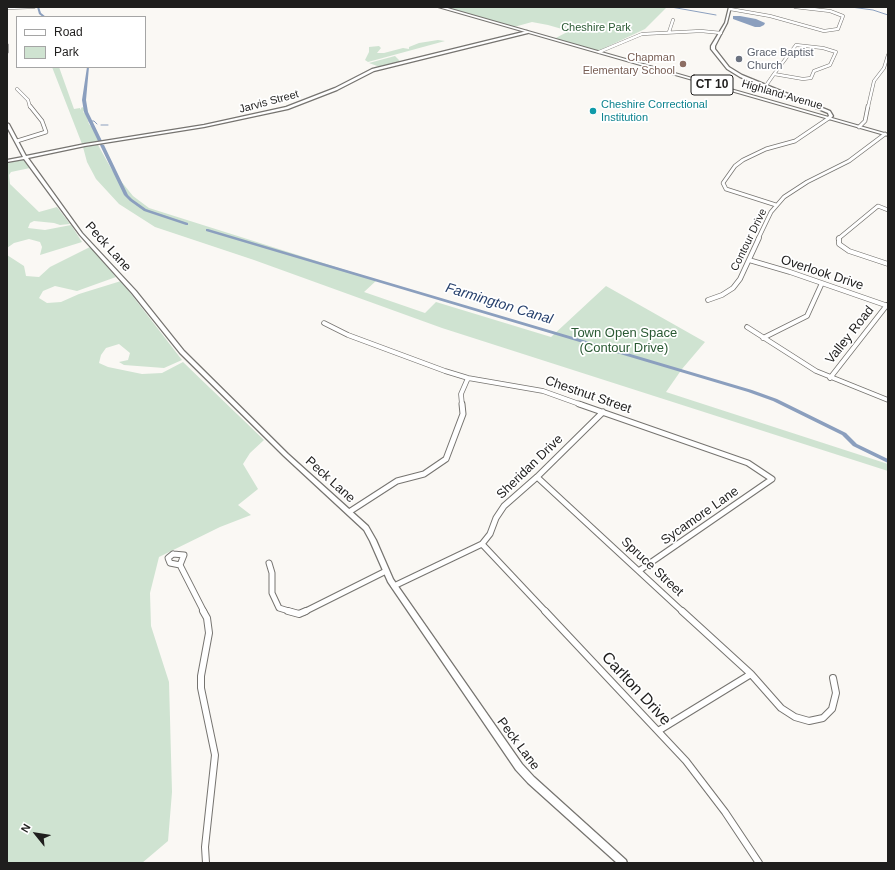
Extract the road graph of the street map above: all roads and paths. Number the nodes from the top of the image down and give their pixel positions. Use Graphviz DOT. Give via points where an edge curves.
graph roads {
  1 [pos="34,7"];
  2 [pos="440,7"];
  3 [pos="795,7"];
  4 [pos="7,8"];
  5 [pos="730,8"];
  6 [pos="673,20"];
  7 [pos="527,32"];
  8 [pos="669,32"];
  9 [pos="721,33"];
  10 [pos="7,46"];
  11 [pos="7,52"];
  12 [pos="599,52"];
  13 [pos="888,55"];
  14 [pos="774,74"];
  15 [pos="765,87"];
  16 [pos="17,89"];
  17 [pos="829,118"];
  18 [pos="7,124"];
  19 [pos="859,127"];
  20 [pos="886,135"];
  21 [pos="17,141"];
  22 [pos="25,157"];
  23 [pos="7,161"];
  24 [pos="776,205"];
  25 [pos="888,210"];
  26 [pos="749,260"];
  27 [pos="888,264"];
  28 [pos="822,283"];
  29 [pos="708,300"];
  30 [pos="887,306"];
  31 [pos="324,323"];
  32 [pos="747,327"];
  33 [pos="763,338"];
  34 [pos="468,378"];
  35 [pos="830,378"];
  36 [pos="888,400"];
  37 [pos="603,412"];
  38 [pos="537,477"];
  39 [pos="772,479"];
  40 [pos="349,512"];
  41 [pos="482,544"];
  42 [pos="269,563"];
  43 [pos="180,565"];
  44 [pos="640,570"];
  45 [pos="386,571"];
  46 [pos="394,586"];
  47 [pos="751,674"];
  48 [pos="833,678"];
  49 [pos="658,731"];
  50 [pos="619,862"];
  51 [pos="206,863"];
  52 [pos="759,863"];
  1 -- 4 [label="street"];
  2 -- 7 [label="highway, Highland Avenue / CT 10"];
  3 -- 5 [label="street" via="830,11 843,16 838,29 824,31"];
  5 -- 9 [label="street"];
  6 -- 8 [label="street"];
  7 -- 12 [label="highway, Highland Avenue / CT 10"];
  7 -- 22 [label="street, Jarvis Street" via="374,70 312,99 279,110 204,126"];
  8 -- 9 [label="street"];
  8 -- 12 [label="street" via="636,36"];
  9 -- 15 [label="street" via="713,48 724,63 737,74"];
  10 -- 11 [label="street"];
  12 -- 17 [label="highway, Highland Avenue / CT 10"];
  13 -- 19 [label="street" via="884,68 874,81 865,121"];
  14 -- 14 [label="street" via="796,45 836,52 830,65 814,71 811,78"];
  14 -- 15 [label="street"];
  15 -- 17 [label="street" via="829,112"];
  16 -- 21 [label="street" via="28,100 46,132"];
  17 -- 19 [label="highway, Highland Avenue / CT 10"];
  17 -- 24 [label="street" via="795,142 766,149 743,160 735,166 723,183 726,189"];
  18 -- 21 [label="street, Peck Lane"];
  19 -- 20 [label="highway, Highland Avenue / CT 10"];
  20 -- 24 [label="street, Contour Drive" via="849,161 807,182"];
  21 -- 22 [label="street, Peck Lane"];
  22 -- 23 [label="street, Jarvis Street"];
  22 -- 40 [label="street, Peck Lane" via="81,234 130,287 182,352 290,459"];
  24 -- 26 [label="street, Contour Drive"];
  25 -- 27 [label="street" via="878,206 838,240 839,244 849,251"];
  26 -- 28 [label="street, Overlook Drive"];
  26 -- 29 [label="street, Contour Drive" via="733,288"];
  28 -- 30 [label="street, Overlook Drive"];
  28 -- 33 [label="street" via="807,316"];
  30 -- 35 [label="street, Valley Road"];
  31 -- 34 [label="street, Chestnut Street" via="331,324 348,335"];
  32 -- 33 [label="street"];
  33 -- 35 [label="street" via="795,360"];
  34 -- 37 [label="street, Chestnut Street" via="543,390"];
  34 -- 40 [label="street" via="461,394 463,414 446,459 424,474 397,481"];
  35 -- 36 [label="street"];
  37 -- 38 [label="street, Sheridan Drive"];
  37 -- 39 [label="street, Chestnut Street" via="748,463"];
  38 -- 41 [label="street, Sheridan Drive" via="504,506"];
  38 -- 44 [label="street, Spruce Street"];
  39 -- 44 [label="street, Sycamore Lane"];
  40 -- 45 [label="street, Peck Lane" via="370,534"];
  41 -- 46 [label="street"];
  41 -- 49 [label="street, Carlton Drive"];
  42 -- 45 [label="street" via="272,593 279,608 298,614"];
  43 -- 51 [label="street" via="207,618 209,633 201,676 214,754 205,847"];
  44 -- 47 [label="street, Spruce Street"];
  45 -- 46 [label="street, Peck Lane"];
  46 -- 50 [label="street, Peck Lane" via="519,767"];
  47 -- 48 [label="street, Spruce Street" via="781,708 795,717 810,721 823,718 832,708 836,693"];
  47 -- 49 [label="street"];
  49 -- 52 [label="street, Carlton Drive" via="701,780"];
}
